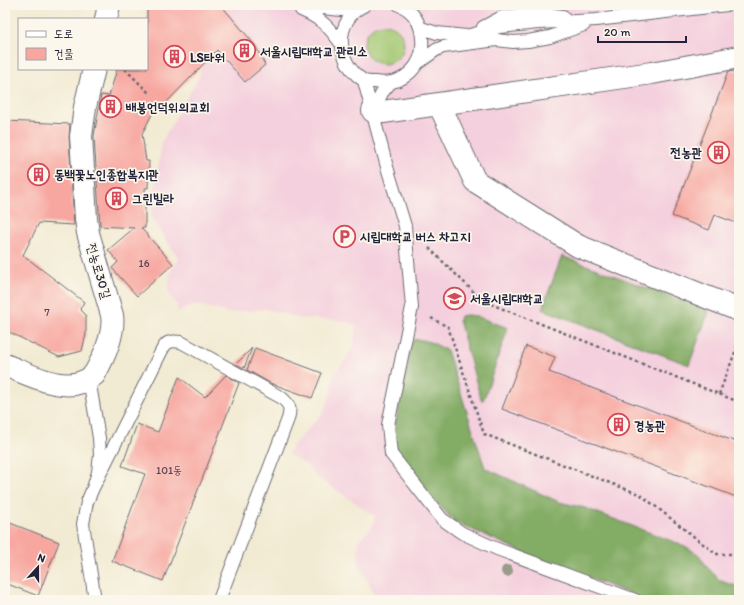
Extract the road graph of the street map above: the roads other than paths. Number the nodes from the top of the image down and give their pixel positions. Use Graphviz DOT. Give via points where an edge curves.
graph roads {
  1 [pos="109,5"];
  2 [pos="289,5"];
  3 [pos="296,5"];
  4 [pos="365,5"];
  5 [pos="399,5"];
  6 [pos="727,5"];
  7 [pos="683,8"];
  8 [pos="106,18"];
  9 [pos="596,20"];
  10 [pos="421,28"];
  11 [pos="342,45"];
  12 [pos="739,57"];
  13 [pos="418,62"];
  14 [pos="94,70"];
  15 [pos="364,81"];
  16 [pos="391,82"];
  17 [pos="439,104"];
  18 [pos="373,111"];
  19 [pos="739,310"];
  20 [pos="5,364"];
  21 [pos="89,379"];
  22 [pos="93,488"];
  23 [pos="95,600"];
  24 [pos="219,600"];
  25 [pos="635,600"];
  1 -- 8 [label="street"];
  2 -- 11 [label="lane" via="316,16 331,29"];
  3 -- 4 [label="lane" via="341,10"];
  4 -- 11 [label="lane" via="352,14 345,26 341,38"];
  5 -- 10 [label="lane" via="414,16"];
  6 -- 7 [label="lane"];
  7 -- 9 [label="lane"];
  9 -- 10 [label="lane" via="507,26 466,36"];
  9 -- 13 [label="lane" via="550,37 443,47"];
  10 -- 13 [label="lane" via="423,44"];
  11 -- 15 [label="lane" via="342,52 348,64"];
  12 -- 17 [label="street" via="652,73"];
  13 -- 16 [label="lane" via="406,76"];
  14 -- 21 [label="street, 전농로30길" via="81,136 86,219 113,322 111,335 98,368"];
  15 -- 16 [label="lane" via="381,84"];
  15 -- 18 [label="lane"];
  16 -- 18 [label="lane"];
  17 -- 18 [label="street" via="383,112"];
  17 -- 19 [label="street" via="475,181 578,246"];
  18 -- 25 [label="lane" via="405,226 412,307 388,425 391,454 442,519 462,533"];
  20 -- 21 [label="street" via="60,385"];
  21 -- 22 [label="lane" via="100,455"];
  22 -- 23 [label="lane" via="87,502 83,524"];
  22 -- 24 [label="lane" via="161,352 165,345 172,341 181,342 288,403 288,419"];
}
